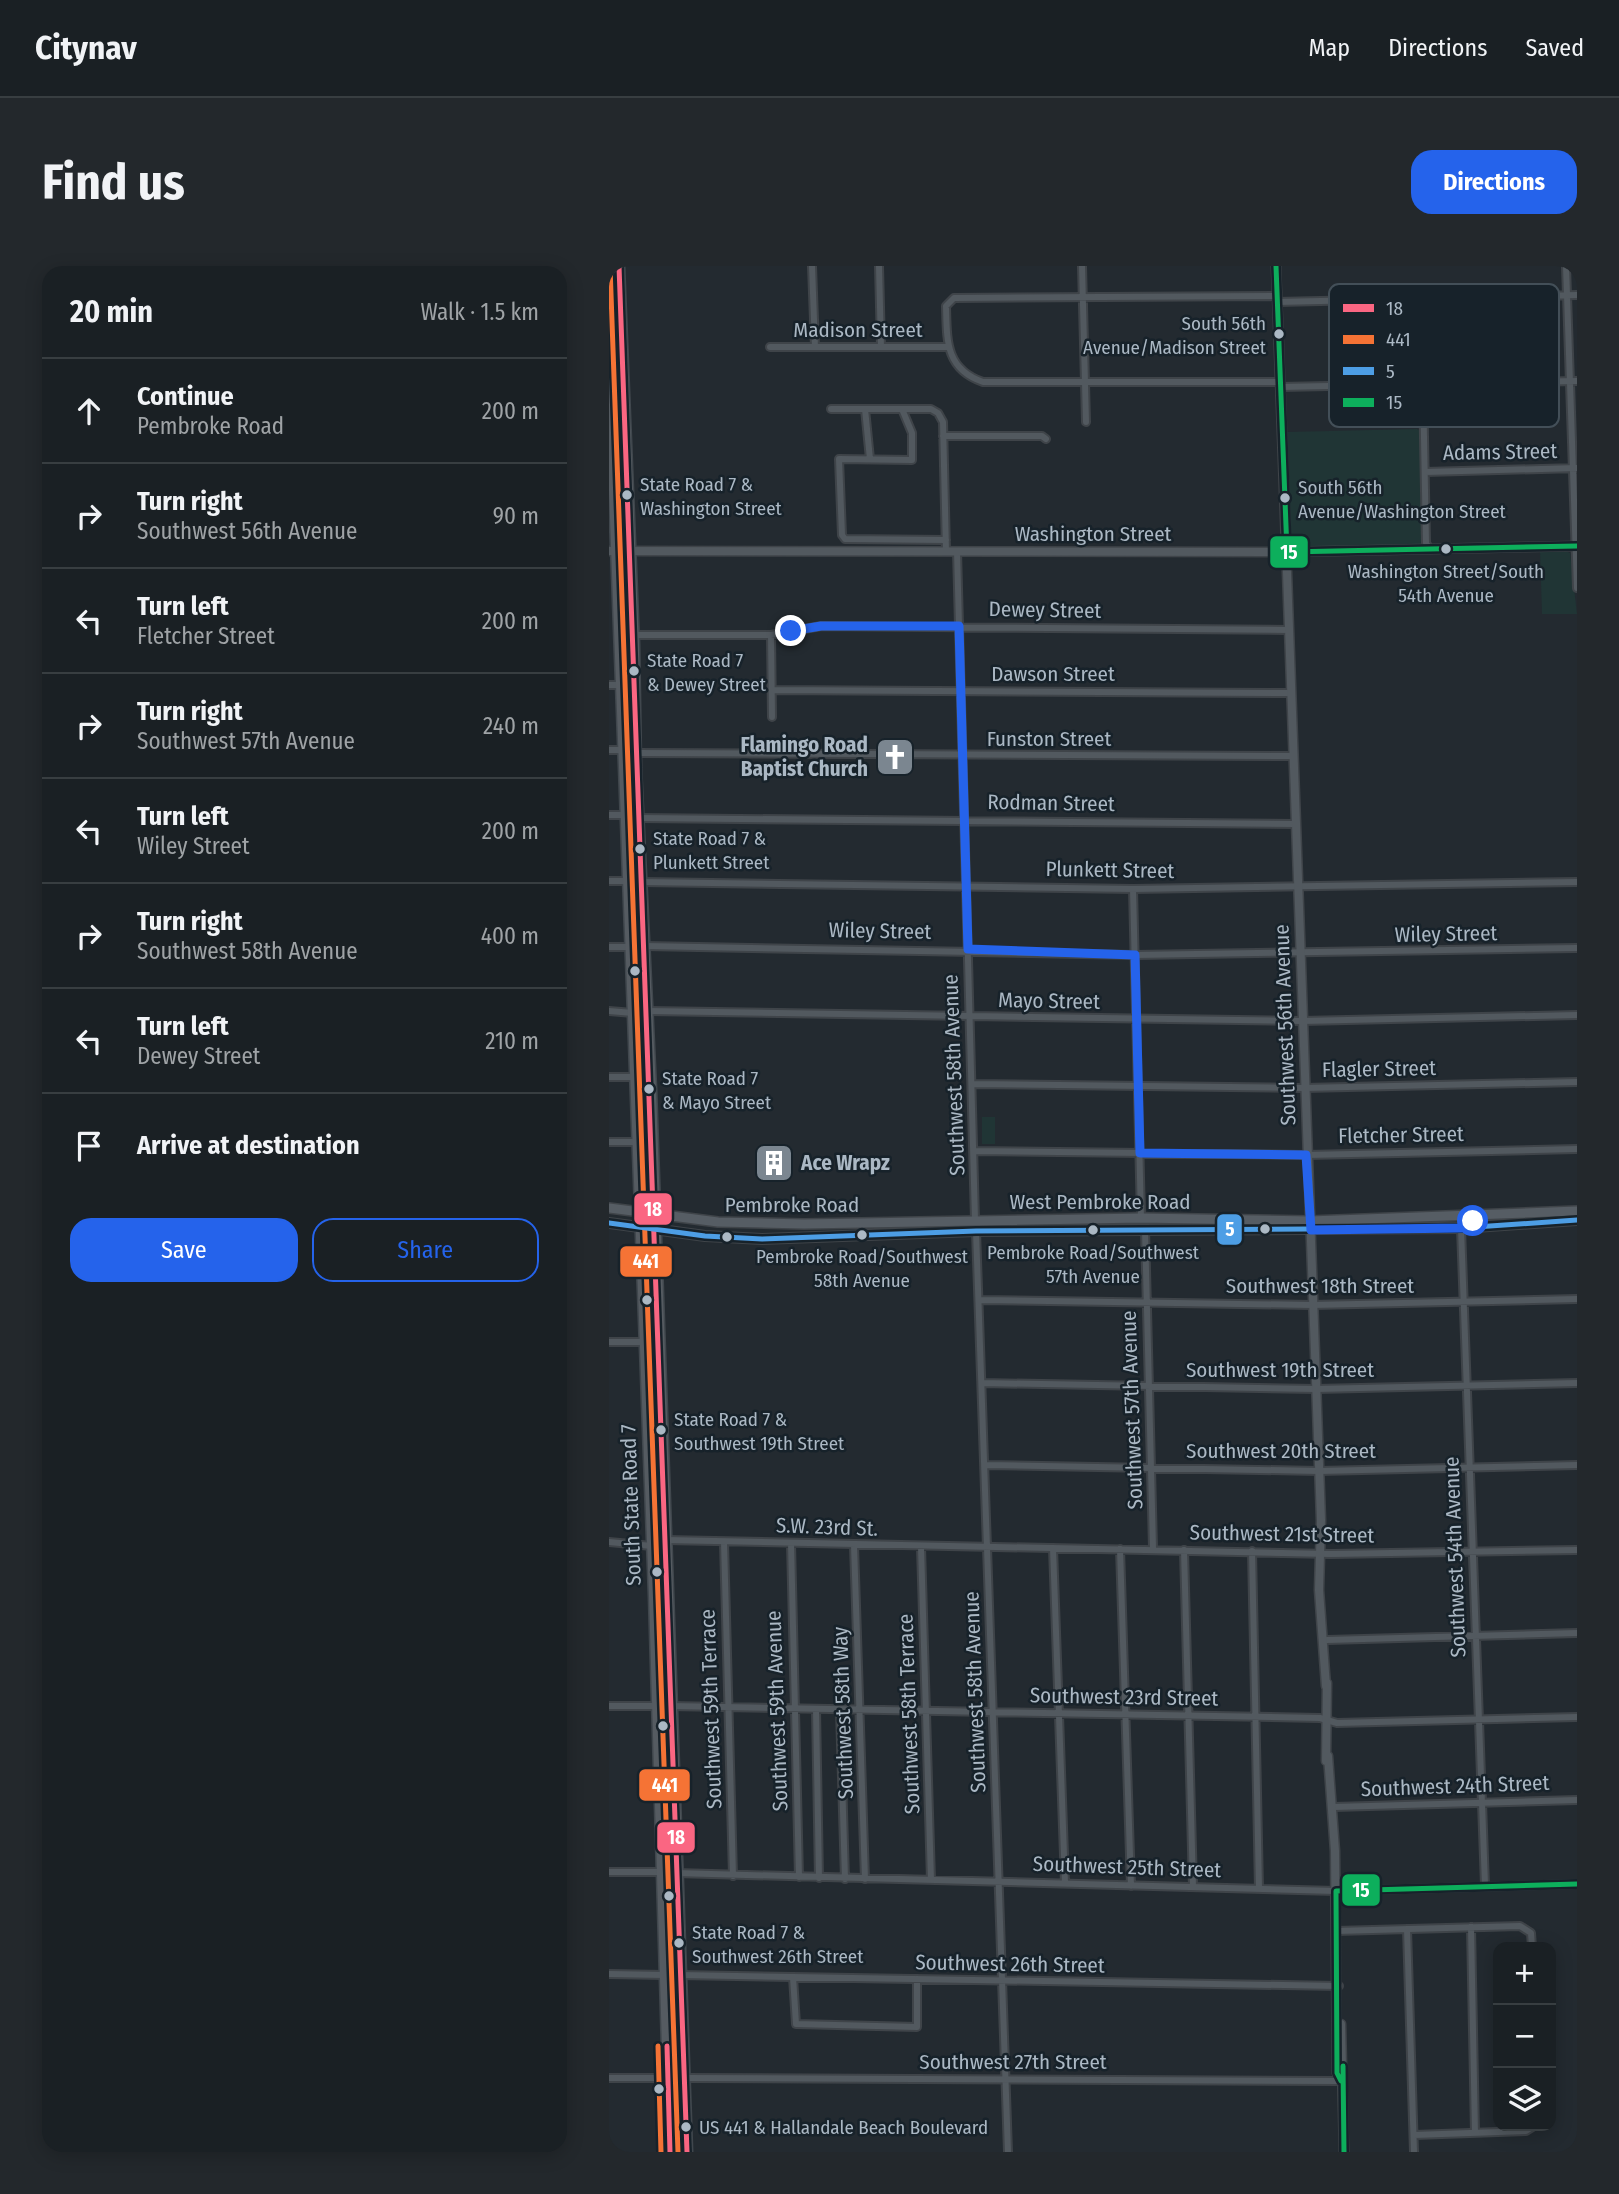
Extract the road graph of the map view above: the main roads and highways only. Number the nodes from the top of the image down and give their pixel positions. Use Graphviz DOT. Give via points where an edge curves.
graph roads {
  1 [pos="619,266"];
  2 [pos="609,352"];
  3 [pos="609,359"];
  4 [pos="610,371"];
  5 [pos="623,384"];
  6 [pos="613,551"];
  7 [pos="614,620"];
  8 [pos="622,730"];
  9 [pos="623,750"];
  10 [pos="636,753"];
  11 [pos="636,768"];
  12 [pos="631,929"];
  13 [pos="645,946"];
  14 [pos="632,947"];
  15 [pos="646,963"];
  16 [pos="609,1208"];
  17 [pos="1577,1211"];
  18 [pos="640,1212"];
  19 [pos="655,1214"];
  20 [pos="1507,1214"];
  21 [pos="1443,1216"];
  22 [pos="1141,1218"];
  23 [pos="975,1220"];
  24 [pos="1035,1220"];
  25 [pos="1196,1220"];
  26 [pos="1577,1220"];
  27 [pos="609,1223"];
  28 [pos="1310,1226"];
  29 [pos="641,1227"];
  30 [pos="1461,1228"];
  31 [pos="655,1229"];
  32 [pos="1403,1229"];
  33 [pos="1082,1230"];
  34 [pos="1145,1230"];
  35 [pos="977,1231"];
  36 [pos="913,1233"];
  37 [pos="647,1433"];
  38 [pos="663,1459"];
  39 [pos="651,1521"];
  40 [pos="665,1540"];
  41 [pos="652,1546"];
  42 [pos="666,1564"];
  43 [pos="662,1853"];
  44 [pos="662,1872"];
  45 [pos="675,1873"];
  46 [pos="676,1892"];
  47 [pos="670,2152"];
  48 [pos="687,2152"];
  1 -- 5 [label="main road, South State Road 7"];
  2 -- 3 [label="main road, South State Road 7"];
  3 -- 4 [label="main road, South State Road 7"];
  3 -- 5 [label="main road"];
  4 -- 5 [label="main road"];
  4 -- 6 [label="main road, South State Road 7"];
  5 -- 10 [label="main road, South State Road 7"];
  6 -- 7 [label="main road, South State Road 7"];
  7 -- 8 [label="main road, South State Road 7"];
  8 -- 9 [label="main road, South State Road 7"];
  8 -- 10 [label="main road"];
  9 -- 11 [label="main road"];
  9 -- 12 [label="main road, South State Road 7"];
  10 -- 11 [label="main road, South State Road 7"];
  11 -- 13 [label="main road, South State Road 7"];
  12 -- 13 [label="main road" via="635,940"];
  12 -- 14 [label="main road, South State Road 7"];
  13 -- 15 [label="main road, South State Road 7"];
  14 -- 15 [label="main road"];
  14 -- 18 [label="main road, South State Road 7"];
  15 -- 19 [label="main road, South State Road 7"];
  16 -- 18 [label="main road, Pembroke Road"];
  17 -- 20 [label="main road"];
  18 -- 19 [label="main road, Pembroke Road"];
  18 -- 29 [label="main road, South State Road 7"];
  19 -- 23 [label="main road, Pembroke Road" via="742,1223"];
  19 -- 31 [label="main road, South State Road 7"];
  20 -- 21 [label="main road"];
  20 -- 30 [label="main road" via="1497,1220 1468,1222"];
  21 -- 28 [label="main road"];
  21 -- 32 [label="main road" via="1440,1223 1411,1224"];
  22 -- 24 [label="main road, West Pembroke Road"];
  22 -- 25 [label="main road, West Pembroke Road"];
  22 -- 33 [label="main road" via="1130,1224 1099,1224"];
  23 -- 24 [label="main road, West Pembroke Road"];
  23 -- 36 [label="main road"];
  24 -- 35 [label="main road" via="993,1223"];
  25 -- 28 [label="main road, West Pembroke Road"];
  25 -- 34 [label="main road" via="1157,1223"];
  26 -- 30 [label="main road"];
  27 -- 29 [label="main road, Pembroke Road"];
  28 -- 32 [label="main road"];
  28 -- 34 [label="main road, West Pembroke Road"];
  29 -- 31 [label="main road, Pembroke Road"];
  29 -- 37 [label="main road, South State Road 7"];
  30 -- 32 [label="main road"];
  31 -- 36 [label="main road, Pembroke Road" via="762,1239"];
  31 -- 38 [label="main road, South State Road 7"];
  33 -- 34 [label="main road, West Pembroke Road"];
  33 -- 35 [label="main road, West Pembroke Road"];
  35 -- 36 [label="main road, Pembroke Road"];
  37 -- 38 [label="main road"];
  37 -- 39 [label="main road, South State Road 7"];
  38 -- 40 [label="main road, South State Road 7"];
  39 -- 40 [label="main road"];
  39 -- 41 [label="main road, South State Road 7"];
  40 -- 42 [label="main road, South State Road 7"];
  41 -- 42 [label="main road"];
  41 -- 43 [label="main road, South State Road 7"];
  42 -- 45 [label="main road, South State Road 7"];
  43 -- 44 [label="main road, South State Road 7"];
  43 -- 45 [label="main road"];
  44 -- 46 [label="main road"];
  44 -- 47 [label="main road, South State Road 7"];
  45 -- 46 [label="main road, South State Road 7"];
  46 -- 48 [label="main road, South State Road 7"];
}
